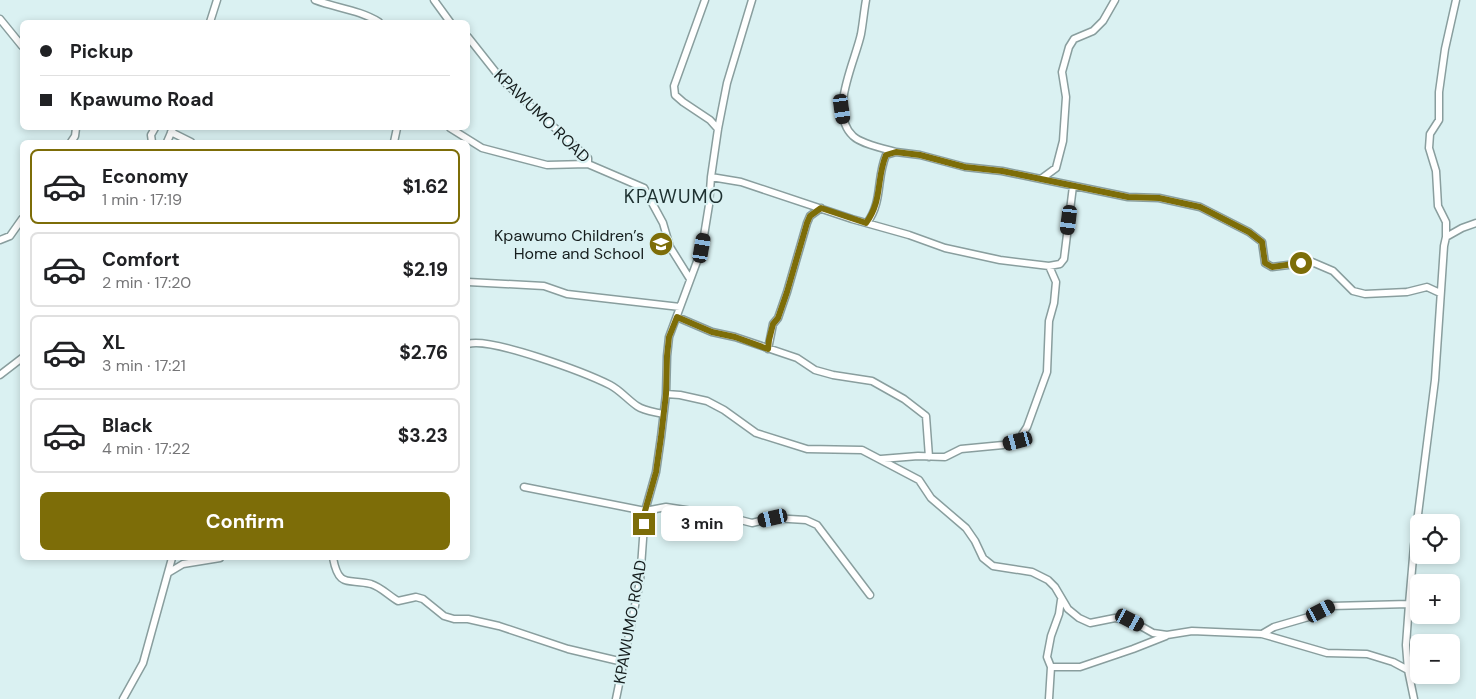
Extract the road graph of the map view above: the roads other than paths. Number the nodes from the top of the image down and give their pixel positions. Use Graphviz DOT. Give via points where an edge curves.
graph roads {
  1 [pos="217,0"];
  2 [pos="315,0"];
  3 [pos="434,0"];
  4 [pos="705,0"];
  5 [pos="752,0"];
  6 [pos="866,0"];
  7 [pos="1115,0"];
  8 [pos="1456,0"];
  9 [pos="0,19"];
  10 [pos="211,20"];
  11 [pos="376,20"];
  12 [pos="449,20"];
  13 [pos="470,40"];
  14 [pos="20,44"];
  15 [pos="718,129"];
  16 [pos="172,130"];
  17 [pos="453,130"];
  18 [pos="188,140"];
  19 [pos="469,140"];
  20 [pos="470,140"];
  21 [pos="896,152"];
  22 [pos="588,164"];
  23 [pos="711,177"];
  24 [pos="1041,179"];
  25 [pos="1073,186"];
  26 [pos="821,208"];
  27 [pos="20,222"];
  28 [pos="866,223"];
  29 [pos="1476,223"];
  30 [pos="1446,238"];
  31 [pos="0,240"];
  32 [pos="1049,266"];
  33 [pos="690,279"];
  34 [pos="470,282"];
  35 [pos="1440,293"];
  36 [pos="680,307"];
  37 [pos="677,317"];
  38 [pos="470,343"];
  39 [pos="768,349"];
  40 [pos="20,360"];
  41 [pos="0,375"];
  42 [pos="666,394"];
  43 [pos="663,414"];
  44 [pos="929,456"];
  45 [pos="880,459"];
  46 [pos="524,487"];
  47 [pos="645,511"];
  48 [pos="171,560"];
  49 [pos="208,560"];
  50 [pos="334,560"];
  51 [pos="168,573"];
  52 [pos="870,595"];
  53 [pos="1061,600"];
  54 [pos="1409,604"];
  55 [pos="1262,634"];
  56 [pos="1167,635"];
  57 [pos="623,662"];
  58 [pos="1051,667"];
  59 [pos="1408,670"];
  60 [pos="123,699"];
  61 [pos="616,699"];
  62 [pos="1049,699"];
  63 [pos="1414,699"];
  1 -- 10 [label="street"];
  2 -- 11 [label="street"];
  3 -- 12 [label="street"];
  4 -- 15 [label="street" via="674,86 675,95"];
  5 -- 15 [label="street, KPAWUMO ROAD"];
  6 -- 21 [label="street" via="842,109 844,126 854,138"];
  7 -- 24 [label="street" via="1094,31 1074,39 1069,46 1062,72 1066,97 1064,141 1056,168"];
  8 -- 30 [label="street" via="1439,92 1439,120 1430,134 1438,206 1446,222"];
  9 -- 14 [label="street"];
  13 -- 22 [label="street, KPAWUMO ROAD" via="502,80 588,158"];
  15 -- 23 [label="street, KPAWUMO ROAD"];
  16 -- 18 [label="street"];
  17 -- 19 [label="street"];
  20 -- 22 [label="street" via="482,148 547,165"];
  21 -- 24 [label="street"];
  21 -- 28 [label="street" via="886,155 874,213"];
  22 -- 33 [label="street, KPAWUMO ROAD" via="644,188 663,223 670,247"];
  23 -- 26 [label="street" via="741,182"];
  23 -- 33 [label="street, KPAWUMO ROAD" via="702,248"];
  24 -- 25 [label="street"];
  25 -- 32 [label="street" via="1064,259 1060,264"];
  25 -- 35 [label="street" via="1200,207 1262,242 1265,263 1272,267 1312,262 1333,271 1353,291 1365,294 1407,292 1427,287"];
  26 -- 28 [label="street"];
  26 -- 39 [label="street" via="810,216 807,223 787,292 773,324"];
  27 -- 31 [label="street" via="10,236"];
  28 -- 32 [label="street" via="944,248"];
  29 -- 30 [label="street"];
  30 -- 35 [label="street"];
  32 -- 44 [label="street" via="1056,282 1049,321 1047,372 1027,427 1018,441 961,449 945,457"];
  33 -- 36 [label="street, KPAWUMO ROAD"];
  34 -- 36 [label="street" via="544,286 567,294"];
  35 -- 54 [label="street" via="1435,380"];
  36 -- 37 [label="street, KPAWUMO ROAD"];
  37 -- 39 [label="street" via="712,332"];
  37 -- 42 [label="street, KPAWUMO ROAD" via="669,337"];
  38 -- 43 [label="street" via="498,346 572,368 612,386 639,408"];
  39 -- 44 [label="street" via="797,358 815,370 872,381 904,399 926,416"];
  40 -- 41 [label="street"];
  42 -- 43 [label="street, KPAWUMO ROAD"];
  42 -- 45 [label="street" via="707,401 756,433 807,449 862,450"];
  43 -- 47 [label="street, KPAWUMO ROAD" via="656,472"];
  44 -- 45 [label="street"];
  45 -- 53 [label="street" via="919,480 931,498 966,528 983,558 994,566 1032,572 1048,580"];
  46 -- 47 [label="street"];
  47 -- 52 [label="street" via="666,507 752,523 773,518 806,520 817,525"];
  47 -- 57 [label="street, KPAWUMO ROAD" via="640,581"];
  48 -- 51 [label="street"];
  49 -- 51 [label="street" via="183,564"];
  50 -- 57 [label="street" via="341,578 371,584 398,601 416,597 444,616 499,626 568,650"];
  51 -- 60 [label="street" via="143,663"];
  53 -- 56 [label="street" via="1068,609 1090,623 1115,618 1130,620 1153,633"];
  53 -- 58 [label="street" via="1047,657"];
  54 -- 55 [label="street" via="1331,606"];
  54 -- 59 [label="street"];
  55 -- 56 [label="street" via="1192,631"];
  55 -- 59 [label="street" via="1327,653 1366,654"];
  56 -- 58 [label="street" via="1080,667"];
  57 -- 61 [label="street, KPAWUMO ROAD"];
  58 -- 62 [label="street"];
  59 -- 63 [label="street"];
}
